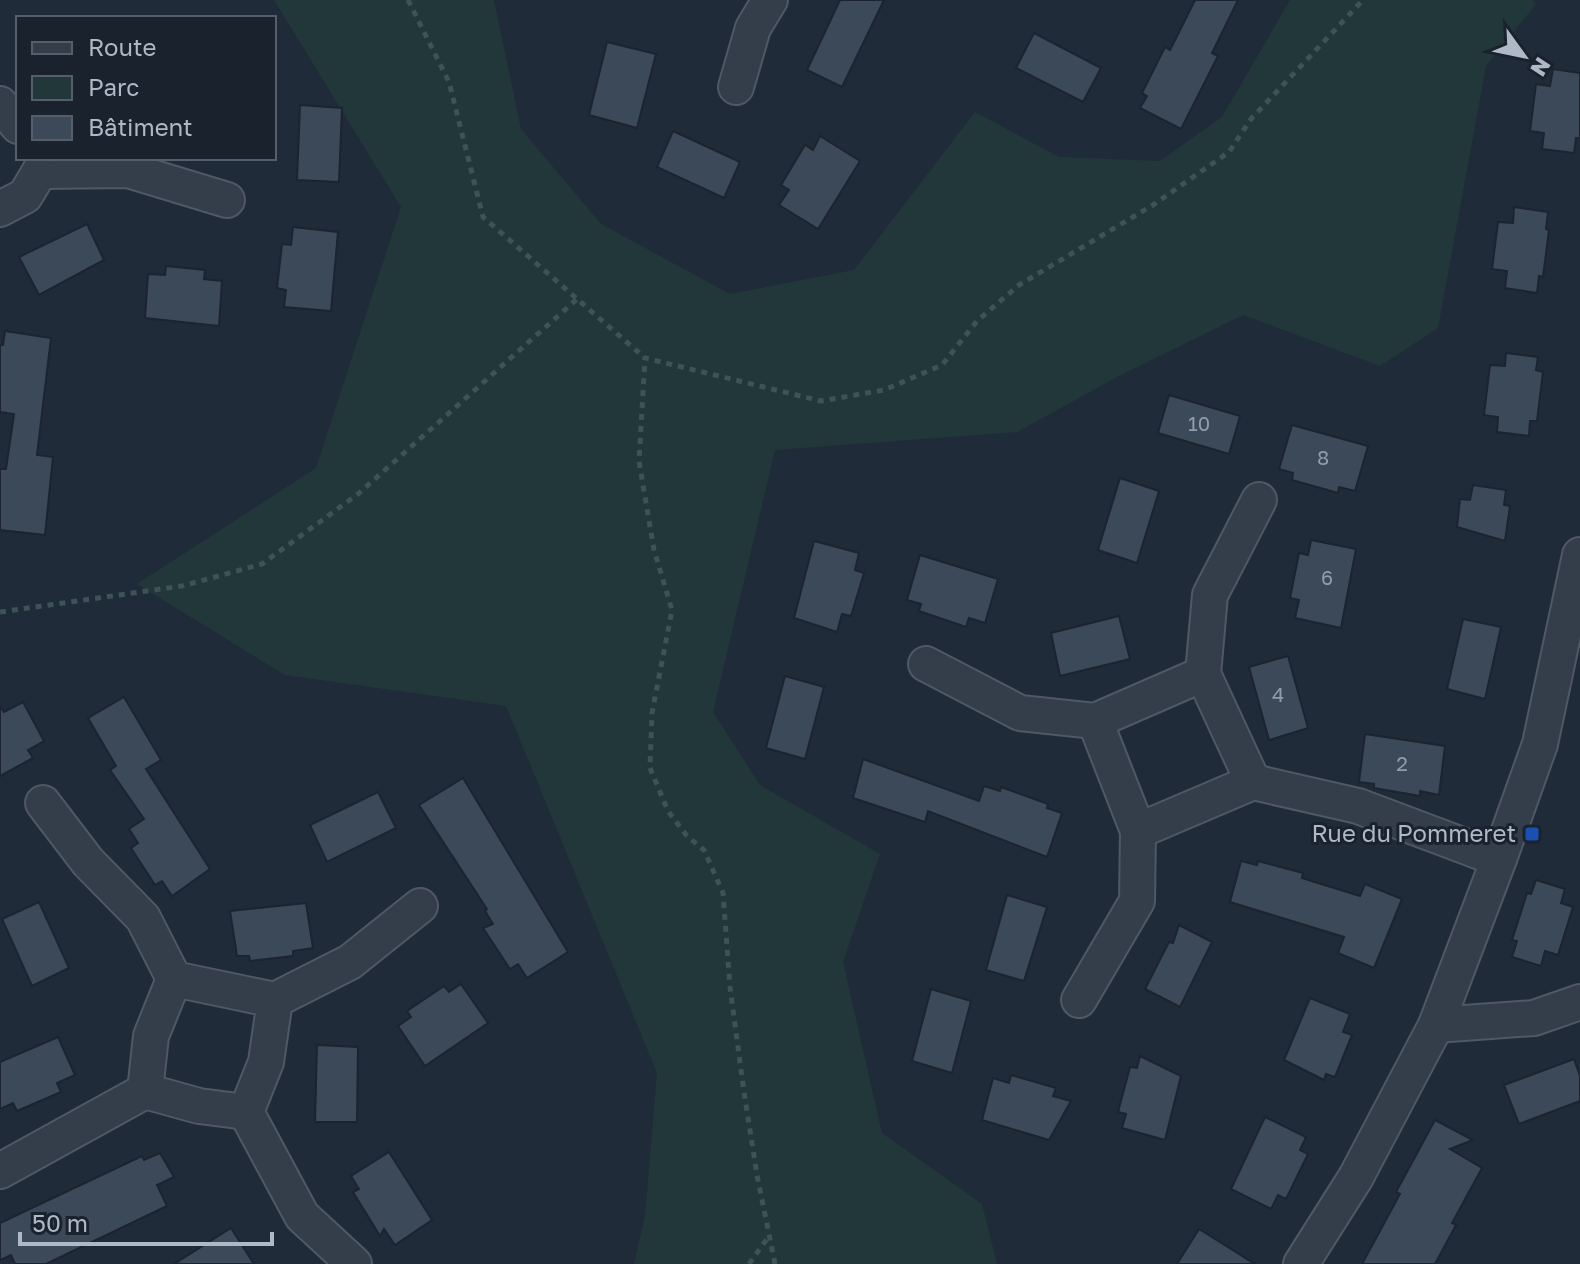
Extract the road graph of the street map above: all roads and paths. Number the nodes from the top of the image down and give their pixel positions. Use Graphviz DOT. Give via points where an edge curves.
graph roads {
  1 [pos="408,0"];
  2 [pos="770,0"];
  3 [pos="1363,0"];
  4 [pos="736,87"];
  5 [pos="0,104"];
  6 [pos="16,124"];
  7 [pos="38,164"];
  8 [pos="227,200"];
  9 [pos="0,209"];
  10 [pos="577,299"];
  11 [pos="645,358"];
  12 [pos="1259,500"];
  13 [pos="1580,555"];
  14 [pos="0,612"];
  15 [pos="926,664"];
  16 [pos="1203,674"];
  17 [pos="1095,721"];
  18 [pos="1253,782"];
  19 [pos="43,803"];
  20 [pos="1138,831"];
  21 [pos="1499,859"];
  22 [pos="420,906"];
  23 [pos="174,979"];
  24 [pos="275,1000"];
  25 [pos="1079,1000"];
  26 [pos="1580,1002"];
  27 [pos="1436,1025"];
  28 [pos="145,1091"];
  29 [pos="246,1112"];
  30 [pos="0,1171"];
  31 [pos="769,1235"];
  32 [pos="354,1264"];
  33 [pos="749,1264"];
  34 [pos="775,1264"];
  35 [pos="1301,1264"];
  1 -- 10 [label="path" via="449,82 483,217"];
  2 -- 4 [label="street" via="753,28"];
  3 -- 11 [label="path" via="1251,119 1229,152 1153,205 1019,285 977,321 942,365 884,390 821,401"];
  5 -- 6 [label="street"];
  7 -- 8 [label="street" via="128,170"];
  7 -- 9 [label="street" via="25,196"];
  10 -- 11 [label="path"];
  10 -- 14 [label="path" via="358,494 262,564 182,586"];
  11 -- 31 [label="path" via="639,461 654,550 672,610 652,713 650,768 668,811 704,850 723,893 730,987"];
  12 -- 16 [label="street" via="1210,595"];
  13 -- 21 [label="street" via="1540,744"];
  15 -- 17 [label="street" via="1020,713"];
  16 -- 17 [label="street"];
  16 -- 18 [label="street"];
  17 -- 20 [label="street"];
  18 -- 20 [label="street"];
  18 -- 21 [label="street" via="1358,806"];
  19 -- 23 [label="street" via="88,862 143,918"];
  20 -- 25 [label="street" via="1137,901"];
  21 -- 27 [label="street"];
  22 -- 24 [label="street" via="350,962"];
  23 -- 24 [label="street"];
  23 -- 28 [label="street" via="151,1036"];
  24 -- 29 [label="street" via="266,1062"];
  26 -- 27 [label="street" via="1534,1018"];
  27 -- 35 [label="street" via="1356,1177"];
  28 -- 29 [label="street"];
  28 -- 30 [label="street"];
  29 -- 32 [label="street" via="302,1216"];
  31 -- 33 [label="path"];
  31 -- 34 [label="path"];
}
